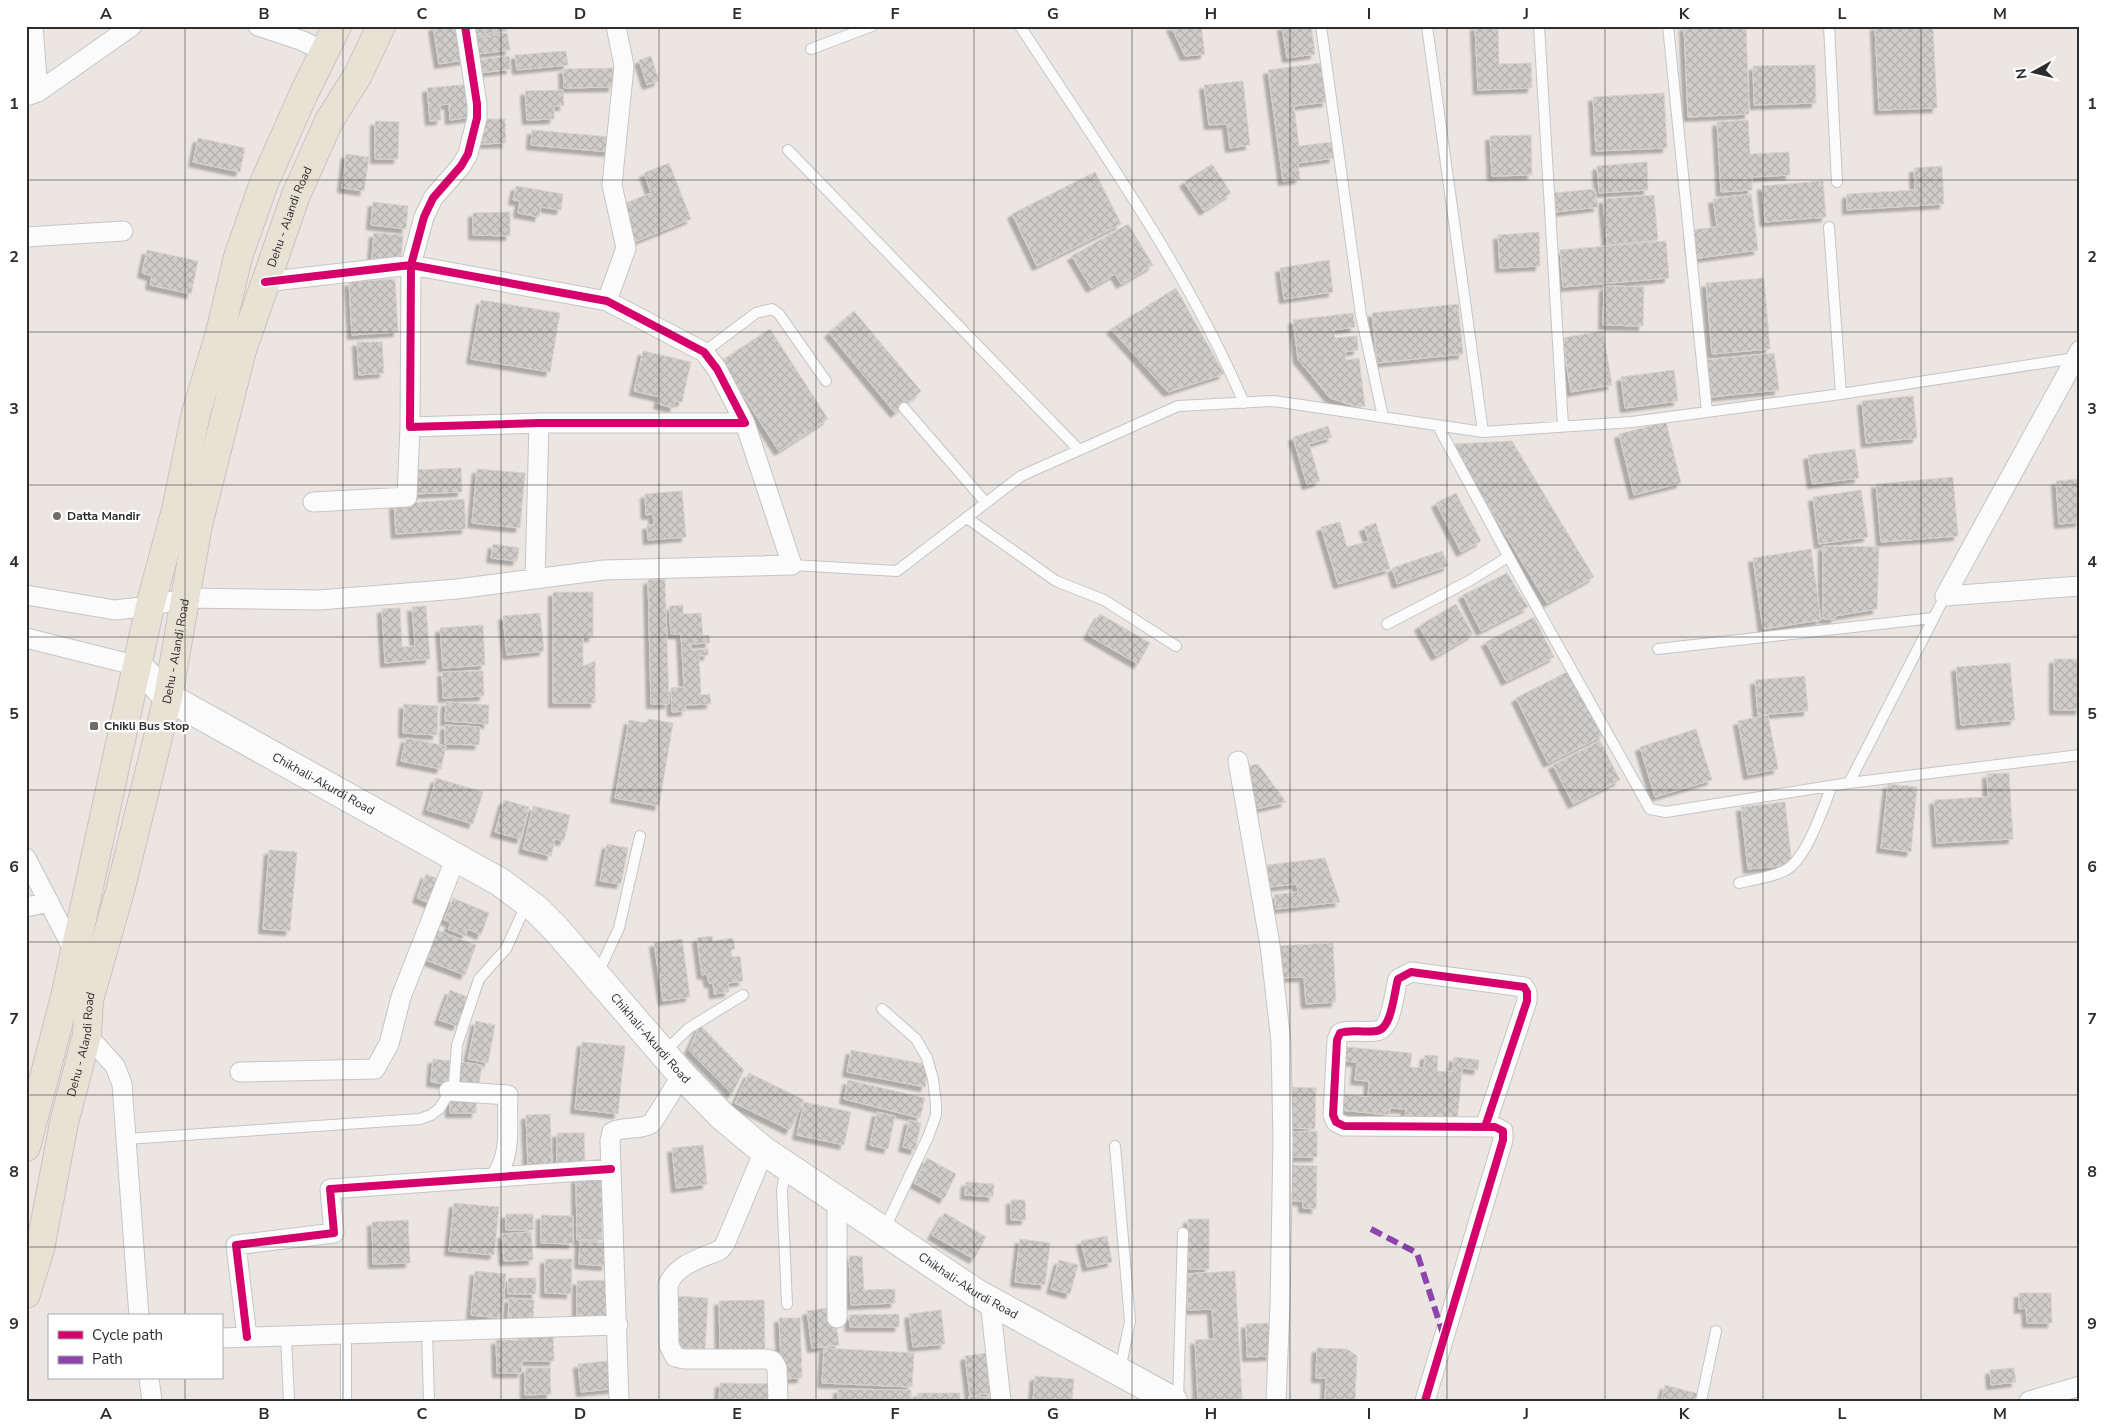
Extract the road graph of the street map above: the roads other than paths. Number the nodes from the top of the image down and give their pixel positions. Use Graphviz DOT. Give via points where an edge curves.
graph roads {
  1 [pos="33,26"];
  2 [pos="132,26"];
  3 [pos="258,26"];
  4 [pos="337,26"];
  5 [pos="381,26"];
  6 [pos="465,26"];
  7 [pos="616,26"];
  8 [pos="872,26"];
  9 [pos="1020,26"];
  10 [pos="1321,26"];
  11 [pos="1427,26"];
  12 [pos="1539,26"];
  13 [pos="1668,26"];
  14 [pos="1829,26"];
  15 [pos="811,49"];
  16 [pos="324,52"];
  17 [pos="32,94"];
  18 [pos="788,150"];
  19 [pos="1837,182"];
  20 [pos="1829,227"];
  21 [pos="123,231"];
  22 [pos="26,237"];
  23 [pos="411,265"];
  24 [pos="265,282"];
  25 [pos="607,301"];
  26 [pos="704,352"];
  27 [pos="2078,355"];
  28 [pos="826,381"];
  29 [pos="1841,394"];
  30 [pos="1244,403"];
  31 [pos="904,408"];
  32 [pos="1707,412"];
  33 [pos="1383,417"];
  34 [pos="539,423"];
  35 [pos="746,423"];
  36 [pos="1438,426"];
  37 [pos="1563,426"];
  38 [pos="410,427"];
  39 [pos="1483,432"];
  40 [pos="1079,450"];
  41 [pos="313,502"];
  42 [pos="986,503"];
  43 [pos="967,518"];
  44 [pos="1508,557"];
  45 [pos="792,565"];
  46 [pos="535,579"];
  47 [pos="2080,586"];
  48 [pos="26,595"];
  49 [pos="1945,596"];
  50 [pos="187,598"];
  51 [pos="150,606"];
  52 [pos="1933,618"];
  53 [pos="1387,624"];
  54 [pos="26,638"];
  55 [pos="1176,646"];
  56 [pos="1658,649"];
  57 [pos="138,666"];
  58 [pos="168,697"];
  59 [pos="2080,755"];
  60 [pos="1238,761"];
  61 [pos="1850,783"];
  62 [pos="1832,786"];
  63 [pos="640,836"];
  64 [pos="456,857"];
  65 [pos="26,858"];
  66 [pos="1739,883"];
  67 [pos="48,902"];
  68 [pos="527,902"];
  69 [pos="26,907"];
  70 [pos="75,953"];
  71 [pos="596,976"];
  72 [pos="743,995"];
  73 [pos="882,1008"];
  74 [pos="86,1035"];
  75 [pos="663,1054"];
  76 [pos="240,1072"];
  77 [pos="682,1074"];
  78 [pos="450,1092"];
  79 [pos="30,1119"];
  80 [pos="64,1123"];
  81 [pos="1485,1127"];
  82 [pos="126,1139"];
  83 [pos="1116,1146"];
  84 [pos="26,1147"];
  85 [pos="775,1159"];
  86 [pos="611,1169"];
  87 [pos="496,1176"];
  88 [pos="837,1200"];
  89 [pos="884,1230"];
  90 [pos="1183,1233"];
  91 [pos="26,1294"];
  92 [pos="990,1301"];
  93 [pos="787,1304"];
  94 [pos="139,1314"];
  95 [pos="837,1318"];
  96 [pos="618,1325"];
  97 [pos="427,1331"];
  98 [pos="1716,1331"];
  99 [pos="346,1334"];
  100 [pos="286,1336"];
  101 [pos="247,1337"];
  102 [pos="222,1338"];
  103 [pos="1120,1371"];
  104 [pos="149,1380"];
  105 [pos="2080,1386"];
  106 [pos="152,1401"];
  107 [pos="289,1401"];
  108 [pos="346,1401"];
  109 [pos="429,1401"];
  110 [pos="619,1401"];
  111 [pos="778,1401"];
  112 [pos="1000,1401"];
  113 [pos="1174,1401"];
  114 [pos="1178,1401"];
  115 [pos="1276,1401"];
  116 [pos="1425,1401"];
  117 [pos="1701,1401"];
  118 [pos="2029,1401"];
  1 -- 17 [label="street"];
  2 -- 17 [label="street"];
  3 -- 16 [label="street" via="303,41"];
  4 -- 16 [label="main road, Dehu - Alandi Road"];
  5 -- 24 [label="main road, Dehu - Alandi Road" via="358,75 326,129 296,195"];
  6 -- 23 [label="street" via="478,104 473,136 461,166 433,198 424,217"];
  7 -- 25 [label="street" via="624,66 612,185 626,248"];
  8 -- 15 [label="lane"];
  9 -- 30 [label="lane" via="1173,262 1220,347"];
  10 -- 33 [label="lane" via="1361,315"];
  11 -- 39 [label="lane"];
  12 -- 37 [label="lane"];
  13 -- 32 [label="lane"];
  14 -- 19 [label="lane"];
  16 -- 51 [label="main road, Dehu - Alandi Road" via="264,183 238,257 196,413 176,510"];
  18 -- 40 [label="lane"];
  20 -- 29 [label="lane"];
  21 -- 22 [label="street"];
  23 -- 24 [label="street"];
  23 -- 25 [label="street"];
  23 -- 38 [label="street"];
  24 -- 50 [label="main road, Dehu - Alandi Road" via="242,350 198,525"];
  25 -- 26 [label="street"];
  26 -- 28 [label="lane" via="756,313 772,309 779,314"];
  26 -- 35 [label="street" via="717,369"];
  27 -- 29 [label="lane"];
  27 -- 49 [label="street"];
  29 -- 32 [label="lane"];
  30 -- 33 [label="lane" via="1274,401"];
  30 -- 40 [label="lane" via="1178,406"];
  31 -- 42 [label="lane"];
  32 -- 37 [label="lane" via="1632,422"];
  33 -- 36 [label="lane"];
  34 -- 35 [label="street"];
  34 -- 38 [label="street"];
  34 -- 46 [label="street"];
  35 -- 45 [label="street"];
  36 -- 39 [label="lane"];
  36 -- 44 [label="lane"];
  37 -- 39 [label="lane"];
  38 -- 41 [label="street" via="408,497"];
  40 -- 42 [label="lane" via="1021,476"];
  42 -- 43 [label="lane"];
  43 -- 45 [label="lane" via="897,571"];
  43 -- 55 [label="lane" via="1056,582 1104,600"];
  44 -- 53 [label="lane"];
  44 -- 62 [label="lane" via="1650,809 1666,812"];
  45 -- 46 [label="street" via="604,570"];
  46 -- 50 [label="street" via="319,600"];
  47 -- 49 [label="street"];
  48 -- 51 [label="street" via="115,610"];
  49 -- 52 [label="lane"];
  50 -- 51 [label="street"];
  50 -- 58 [label="main road, Dehu - Alandi Road"];
  51 -- 57 [label="main road, Dehu - Alandi Road"];
  52 -- 56 [label="lane"];
  52 -- 61 [label="lane"];
  54 -- 57 [label="street"];
  57 -- 58 [label="main road, Chikhali-Akurdi Road"];
  57 -- 70 [label="main road, Dehu - Alandi Road"];
  58 -- 64 [label="main road, Chikhali-Akurdi Road"];
  58 -- 74 [label="main road, Dehu - Alandi Road" via="120,892 89,1000"];
  59 -- 61 [label="lane"];
  60 -- 115 [label="street" via="1270,945 1281,1042 1282,1180"];
  61 -- 62 [label="lane"];
  62 -- 66 [label="lane" via="1794,865 1782,872"];
  63 -- 71 [label="lane" via="619,928"];
  64 -- 68 [label="main road, Chikhali-Akurdi Road"];
  64 -- 76 [label="street" via="401,997 389,1044 375,1069"];
  65 -- 67 [label="street"];
  67 -- 69 [label="street"];
  67 -- 70 [label="street"];
  68 -- 71 [label="main road, Chikhali-Akurdi Road" via="556,929"];
  68 -- 78 [label="lane" via="506,949 479,978 457,1045 454,1084"];
  70 -- 79 [label="main road, Dehu - Alandi Road"];
  71 -- 75 [label="main road, Chikhali-Akurdi Road"];
  72 -- 75 [label="lane" via="689,1028"];
  73 -- 89 [label="lane" via="916,1039 927,1058 936,1104 936,1115 928,1137"];
  74 -- 80 [label="main road, Dehu - Alandi Road"];
  74 -- 82 [label="street" via="115,1066 122,1084"];
  75 -- 77 [label="main road, Chikhali-Akurdi Road"];
  77 -- 85 [label="main road, Chikhali-Akurdi Road" via="722,1116"];
  77 -- 86 [label="street" via="652,1123 612,1132"];
  78 -- 82 [label="lane" via="440,1108 431,1116 420,1119"];
  78 -- 87 [label="street" via="508,1096 508,1145 504,1164"];
  79 -- 80 [label="street"];
  79 -- 84 [label="main road, Dehu - Alandi Road"];
  80 -- 91 [label="main road, Dehu - Alandi Road" via="40,1249"];
  81 -- 81 [label="street" via="1344,1126 1336,1122 1333,1115 1340,1033 1378,1032 1384,1028 1398,979 1411,972 1524,987 1527,1001"];
  81 -- 116 [label="street" via="1503,1131 1503,1140"];
  82 -- 94 [label="street"];
  83 -- 103 [label="lane" via="1130,1320"];
  85 -- 88 [label="main road, Chikhali-Akurdi Road"];
  85 -- 93 [label="lane" via="782,1190"];
  85 -- 111 [label="street" via="720,1250 677,1270 668,1285 669,1345 675,1357 773,1361 777,1368"];
  86 -- 87 [label="street"];
  86 -- 96 [label="street"];
  87 -- 101 [label="street" via="330,1189 334,1233 236,1245"];
  88 -- 89 [label="main road, Chikhali-Akurdi Road"];
  88 -- 95 [label="street"];
  89 -- 92 [label="main road, Chikhali-Akurdi Road"];
  90 -- 114 [label="lane"];
  92 -- 103 [label="main road, Chikhali-Akurdi Road"];
  92 -- 112 [label="street"];
  96 -- 97 [label="street"];
  96 -- 110 [label="street"];
  97 -- 99 [label="street"];
  97 -- 109 [label="lane"];
  98 -- 117 [label="lane"];
  99 -- 100 [label="street"];
  99 -- 108 [label="lane"];
  100 -- 101 [label="street"];
  100 -- 107 [label="lane"];
  101 -- 102 [label="street"];
  103 -- 113 [label="main road, Chikhali-Akurdi Road"];
  104 -- 106 [label="street"];
  105 -- 118 [label="street"];
}
